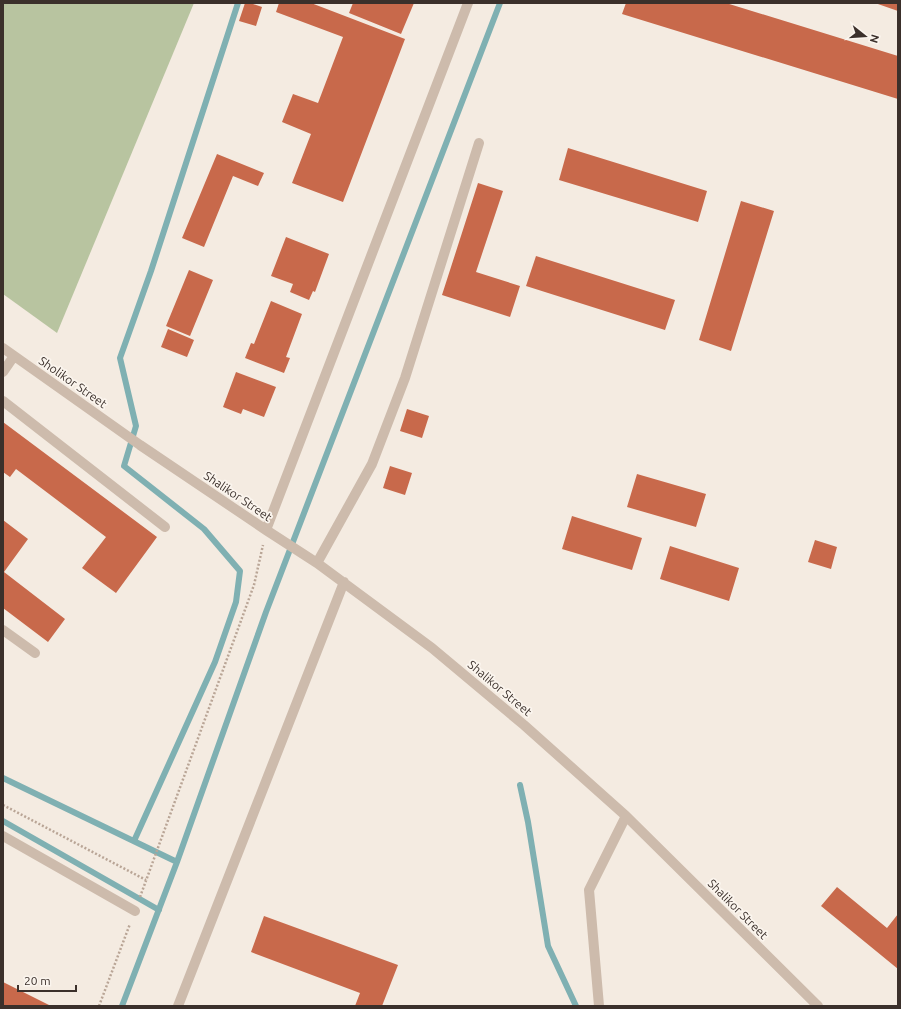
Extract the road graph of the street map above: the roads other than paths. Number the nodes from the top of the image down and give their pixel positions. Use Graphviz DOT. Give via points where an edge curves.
graph roads {
  1 [pos="468,3"];
  2 [pos="479,143"];
  3 [pos="3,348"];
  4 [pos="14,356"];
  5 [pos="3,372"];
  6 [pos="3,401"];
  7 [pos="128,436"];
  8 [pos="165,527"];
  9 [pos="266,530"];
  10 [pos="317,563"];
  11 [pos="344,582"];
  12 [pos="3,630"];
  13 [pos="35,653"];
  14 [pos="626,816"];
  15 [pos="3,836"];
  16 [pos="135,912"];
  17 [pos="178,1006"];
  18 [pos="599,1006"];
  19 [pos="818,1006"];
  1 -- 9 [label="street"];
  2 -- 10 [label="street" via="405,378 375,457"];
  3 -- 4 [label="street, Sholikor Street"];
  4 -- 5 [label="street"];
  4 -- 7 [label="street, Sholikor Street"];
  6 -- 8 [label="street"];
  7 -- 9 [label="street, Shаlikor Street"];
  9 -- 10 [label="street, Shаlikor Street"];
  10 -- 11 [label="street, Shаlikor Street"];
  11 -- 14 [label="street, Shаlikor Street" via="432,648"];
  11 -- 17 [label="street"];
  12 -- 13 [label="street"];
  14 -- 18 [label="street" via="589,890"];
  14 -- 19 [label="street, Shаlikor Street"];
  15 -- 16 [label="street"];
}
